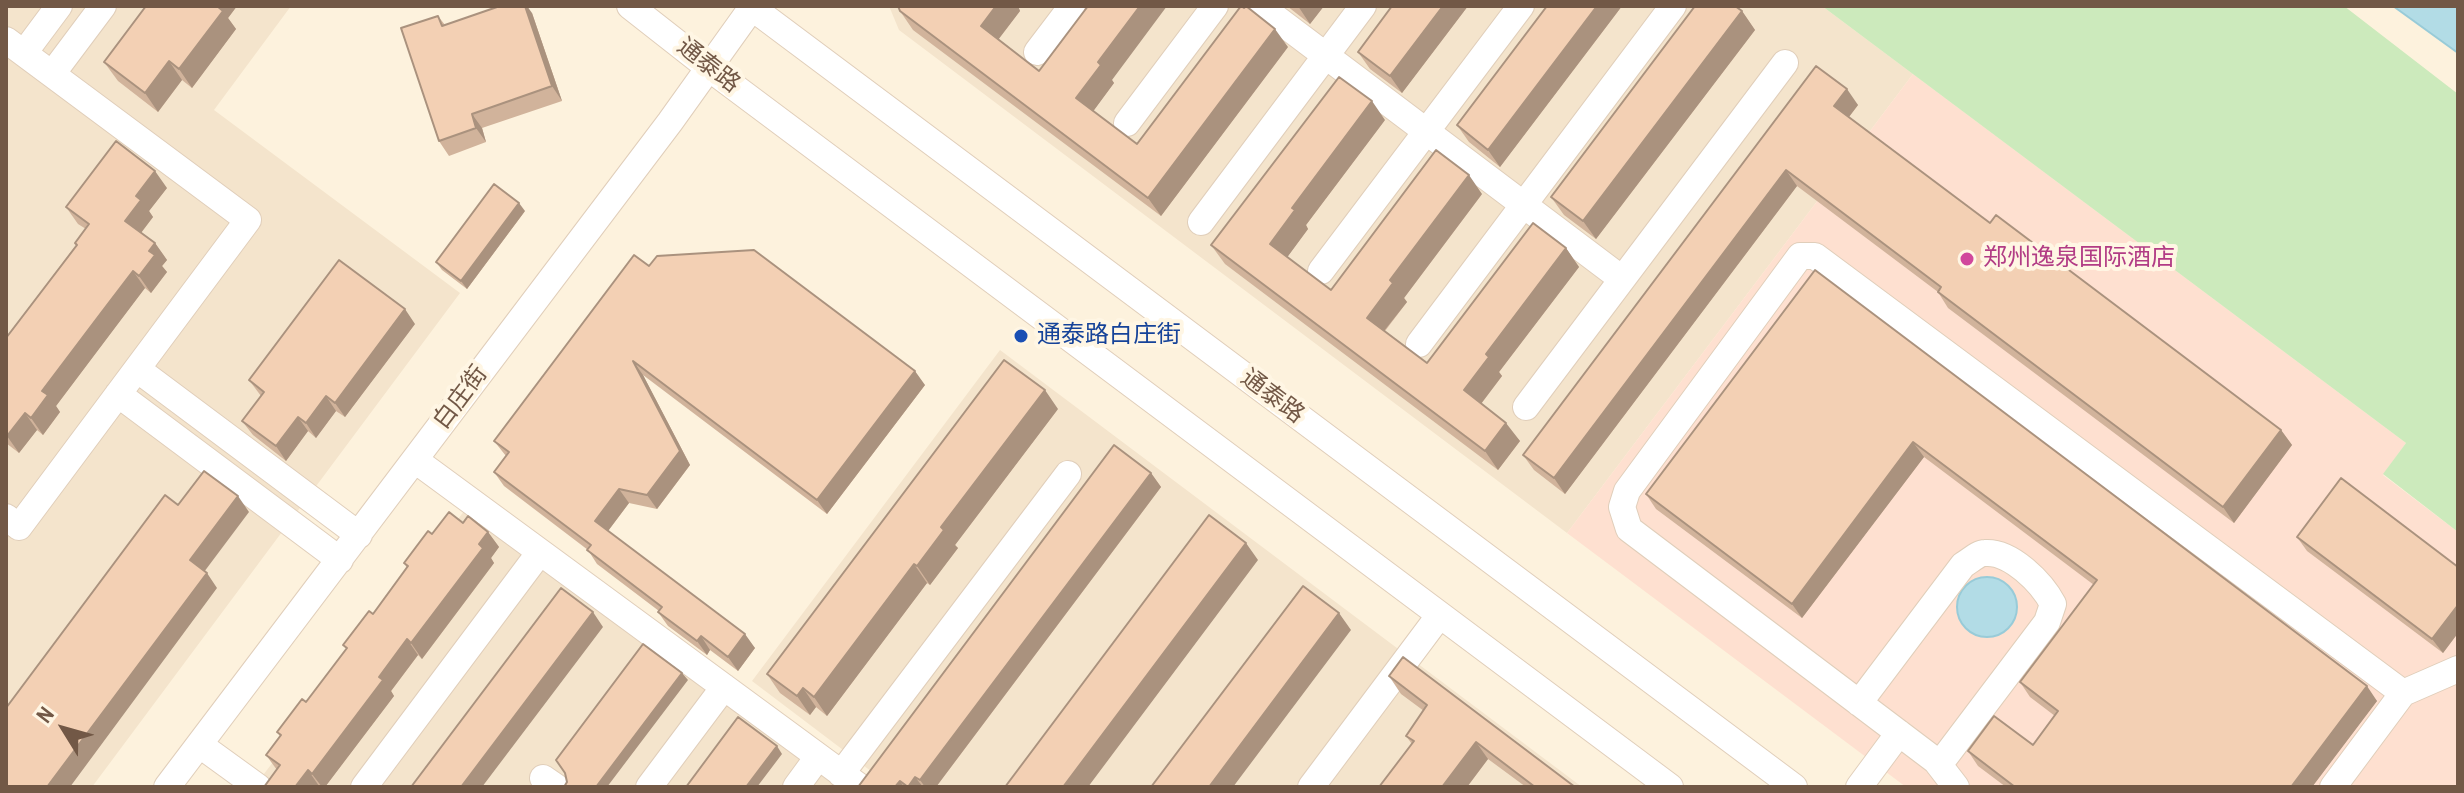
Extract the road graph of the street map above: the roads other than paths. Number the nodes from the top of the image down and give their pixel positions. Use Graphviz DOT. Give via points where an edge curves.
graph roads {
  1 [pos="59,6"];
  2 [pos="103,6"];
  3 [pos="630,6"];
  4 [pos="751,6"];
  5 [pos="1072,6"];
  6 [pos="1215,6"];
  7 [pos="1260,6"];
  8 [pos="1363,6"];
  9 [pos="1521,6"];
  10 [pos="1673,6"];
  11 [pos="15,47"];
  12 [pos="1037,52"];
  13 [pos="1326,56"];
  14 [pos="1785,63"];
  15 [pos="709,68"];
  16 [pos="52,74"];
  17 [pos="1127,123"];
  18 [pos="1426,131"];
  19 [pos="1524,205"];
  20 [pos="1201,222"];
  21 [pos="1321,271"];
  22 [pos="1622,279"];
  23 [pos="1419,344"];
  24 [pos="137,369"];
  25 [pos="118,394"];
  26 [pos="1526,407"];
  27 [pos="415,460"];
  28 [pos="1068,474"];
  29 [pos="6,517"];
  30 [pos="359,535"];
  31 [pos="540,552"];
  32 [pos="340,560"];
  33 [pos="1439,616"];
  34 [pos="2458,669"];
  35 [pos="724,687"];
  36 [pos="2403,693"];
  37 [pos="1859,703"];
  38 [pos="1899,733"];
  39 [pos="200,745"];
  40 [pos="818,757"];
  41 [pos="1939,765"];
  42 [pos="851,780"];
  43 [pos="167,787"];
  44 [pos="258,787"];
  45 [pos="364,787"];
  46 [pos="649,787"];
  47 [pos="796,787"];
  48 [pos="1311,787"];
  49 [pos="1670,787"];
  50 [pos="1794,787"];
  51 [pos="1859,787"];
  52 [pos="1956,787"];
  53 [pos="2333,787"];
  1 -- 11 [label="street"];
  2 -- 16 [label="street"];
  3 -- 15 [label="street, 通泰路"];
  4 -- 15 [label="street, 白庄街"];
  4 -- 50 [label="street, 通泰路"];
  5 -- 12 [label="street"];
  6 -- 17 [label="street"];
  7 -- 13 [label="street"];
  8 -- 13 [label="street"];
  9 -- 18 [label="street"];
  10 -- 19 [label="street"];
  11 -- 16 [label="street"];
  13 -- 18 [label="street"];
  13 -- 20 [label="street"];
  14 -- 22 [label="street"];
  15 -- 27 [label="street, 白庄街"];
  15 -- 33 [label="street, 通泰路"];
  16 -- 24 [label="street" via="248,220"];
  18 -- 19 [label="street"];
  18 -- 21 [label="street"];
  19 -- 22 [label="street"];
  19 -- 23 [label="street"];
  22 -- 26 [label="street"];
  24 -- 25 [label="street"];
  24 -- 30 [label="street"];
  25 -- 29 [label="street" via="19,527"];
  25 -- 32 [label="street"];
  27 -- 30 [label="street, 白庄街"];
  27 -- 31 [label="street"];
  28 -- 42 [label="street"];
  30 -- 32 [label="street, 白庄街"];
  31 -- 35 [label="street"];
  31 -- 45 [label="street"];
  32 -- 39 [label="street, 白庄街"];
  33 -- 48 [label="street"];
  33 -- 49 [label="street, 通泰路"];
  34 -- 36 [label="street"];
  35 -- 40 [label="street"];
  35 -- 46 [label="street"];
  36 -- 37 [label="street" via="1815,256 1800,256 1627,491 1622,507 1629,529"];
  36 -- 53 [label="street"];
  37 -- 38 [label="street"];
  37 -- 41 [label="street" via="1963,565 1982,553 2003,555 2043,585 2053,604 2047,622"];
  38 -- 41 [label="street"];
  38 -- 51 [label="street"];
  39 -- 43 [label="street, 白庄街"];
  39 -- 44 [label="street"];
  40 -- 42 [label="street"];
  40 -- 47 [label="street"];
  41 -- 52 [label="street"];
}
